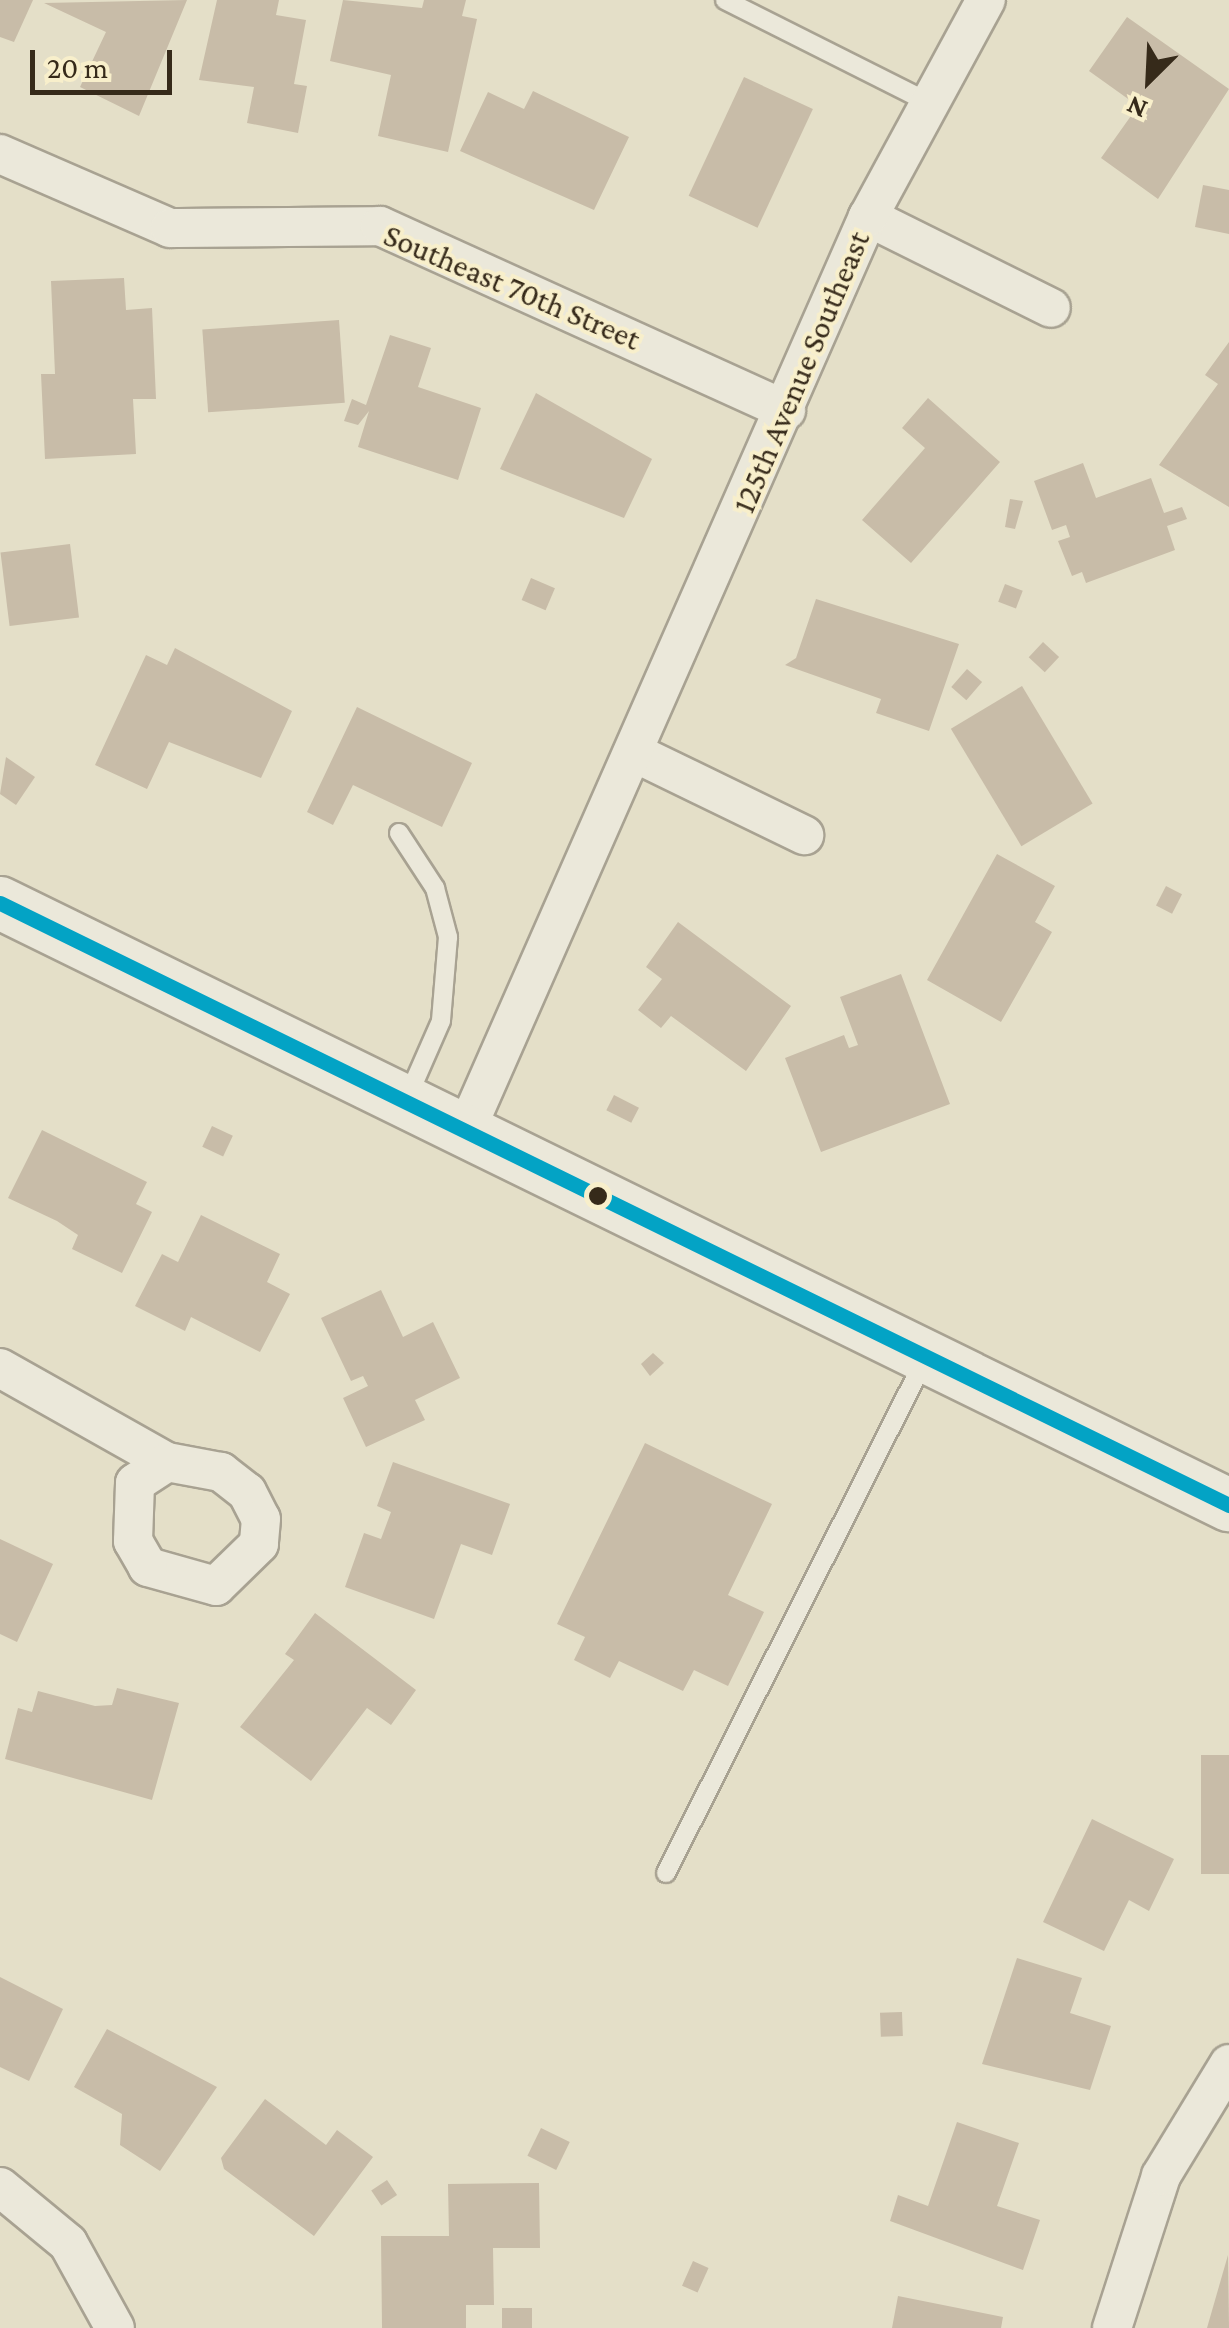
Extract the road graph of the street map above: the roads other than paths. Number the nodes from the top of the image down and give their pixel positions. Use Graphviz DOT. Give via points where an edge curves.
graph roads {
  1 [pos="725,0"];
  2 [pos="986,0"];
  3 [pos="926,101"];
  4 [pos="0,154"];
  5 [pos="868,217"];
  6 [pos="1052,308"];
  7 [pos="786,410"];
  8 [pos="637,754"];
  9 [pos="399,833"];
  10 [pos="804,835"];
  11 [pos="0,903"];
  12 [pos="406,1101"];
  13 [pos="466,1130"];
  14 [pos="927,1356"];
  15 [pos="0,1368"];
  16 [pos="167,1462"];
  17 [pos="1229,1505"];
  18 [pos="666,1873"];
  19 [pos="1229,2064"];
  20 [pos="0,2186"];
  21 [pos="115,2328"];
  22 [pos="1112,2328"];
  1 -- 3 [label="lane"];
  2 -- 3 [label="street, 125th Avenue Southeast"];
  3 -- 5 [label="street, 125th Avenue Southeast"];
  4 -- 7 [label="street, Southeast 70th Street" via="170,228 380,226"];
  5 -- 6 [label="street"];
  5 -- 7 [label="street, 125th Avenue Southeast"];
  7 -- 8 [label="street, 125th Avenue Southeast"];
  8 -- 10 [label="street"];
  8 -- 13 [label="street, 125th Avenue Southeast"];
  9 -- 12 [label="lane" via="435,888 448,937 442,1021"];
  11 -- 12 [label="main road"];
  12 -- 13 [label="main road"];
  13 -- 14 [label="main road"];
  14 -- 17 [label="main road"];
  14 -- 18 [label="lane"];
  15 -- 16 [label="street"];
  19 -- 22 [label="street" via="1161,2176"];
  20 -- 21 [label="street" via="68,2243"];
}
